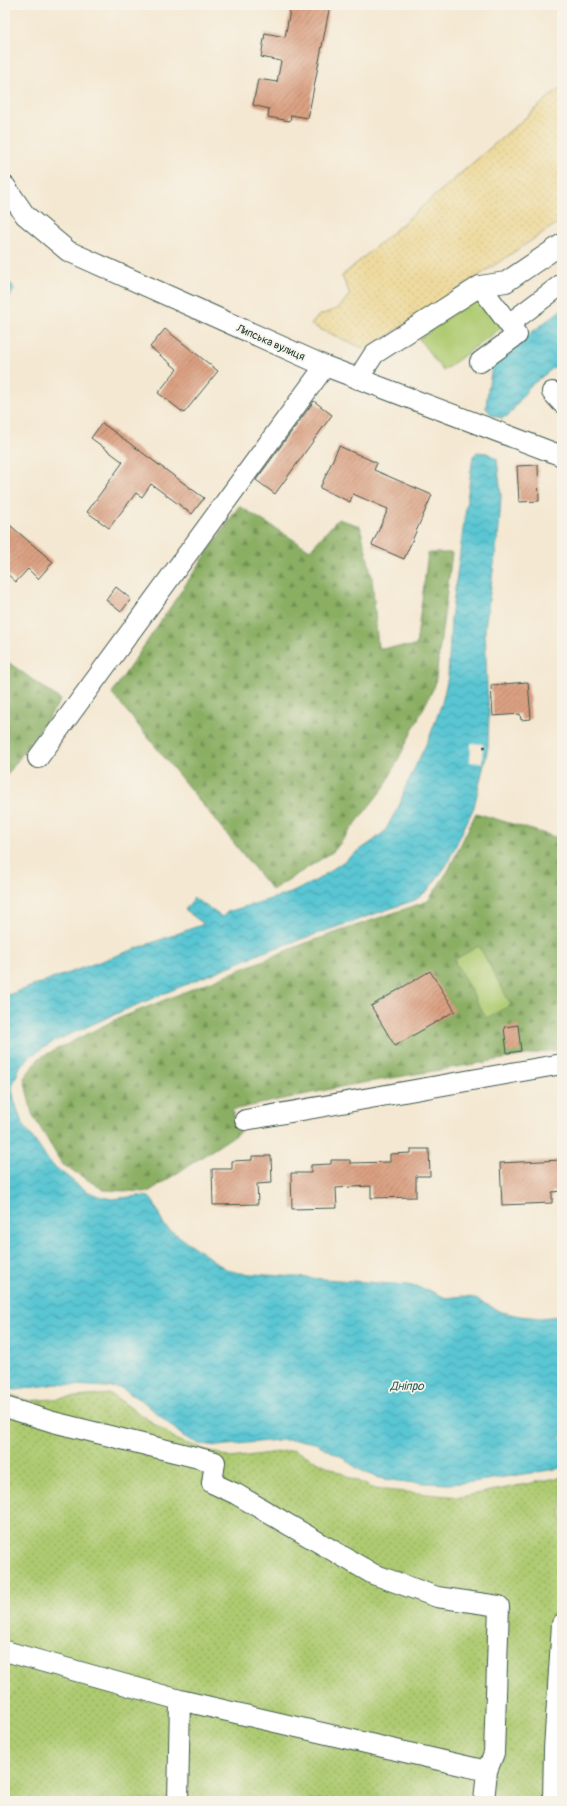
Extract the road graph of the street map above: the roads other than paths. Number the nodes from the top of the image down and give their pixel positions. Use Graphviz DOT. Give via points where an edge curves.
graph roads {
  1 [pos="5,186"];
  2 [pos="562,244"];
  3 [pos="562,284"];
  4 [pos="480,286"];
  5 [pos="509,324"];
  6 [pos="480,362"];
  7 [pos="326,366"];
  8 [pos="358,378"];
  9 [pos="562,456"];
  10 [pos="38,758"];
  11 [pos="562,1064"];
  12 [pos="245,1120"];
  13 [pos="5,1407"];
  14 [pos="562,1624"];
  15 [pos="5,1650"];
  16 [pos="180,1700"];
  17 [pos="486,1771"];
  18 [pos="178,1801"];
  19 [pos="484,1801"];
  20 [pos="552,1801"];
  1 -- 7 [label="street, Липська вулиця" via="26,215 68,251"];
  2 -- 4 [label="street" via="506,282"];
  3 -- 5 [label="street"];
  4 -- 5 [label="street"];
  4 -- 8 [label="street" via="374,354"];
  5 -- 6 [label="street" via="516,335"];
  7 -- 8 [label="street, Липська вулиця"];
  7 -- 10 [label="street"];
  8 -- 9 [label="street, Липська вулиця"];
  11 -- 12 [label="street"];
  13 -- 17 [label="street" via="53,1422 215,1462 212,1483 236,1494 373,1574 438,1597 498,1606 494,1753"];
  14 -- 20 [label="street"];
  15 -- 16 [label="street"];
  16 -- 17 [label="street"];
  16 -- 18 [label="street"];
  17 -- 19 [label="street"];
}
